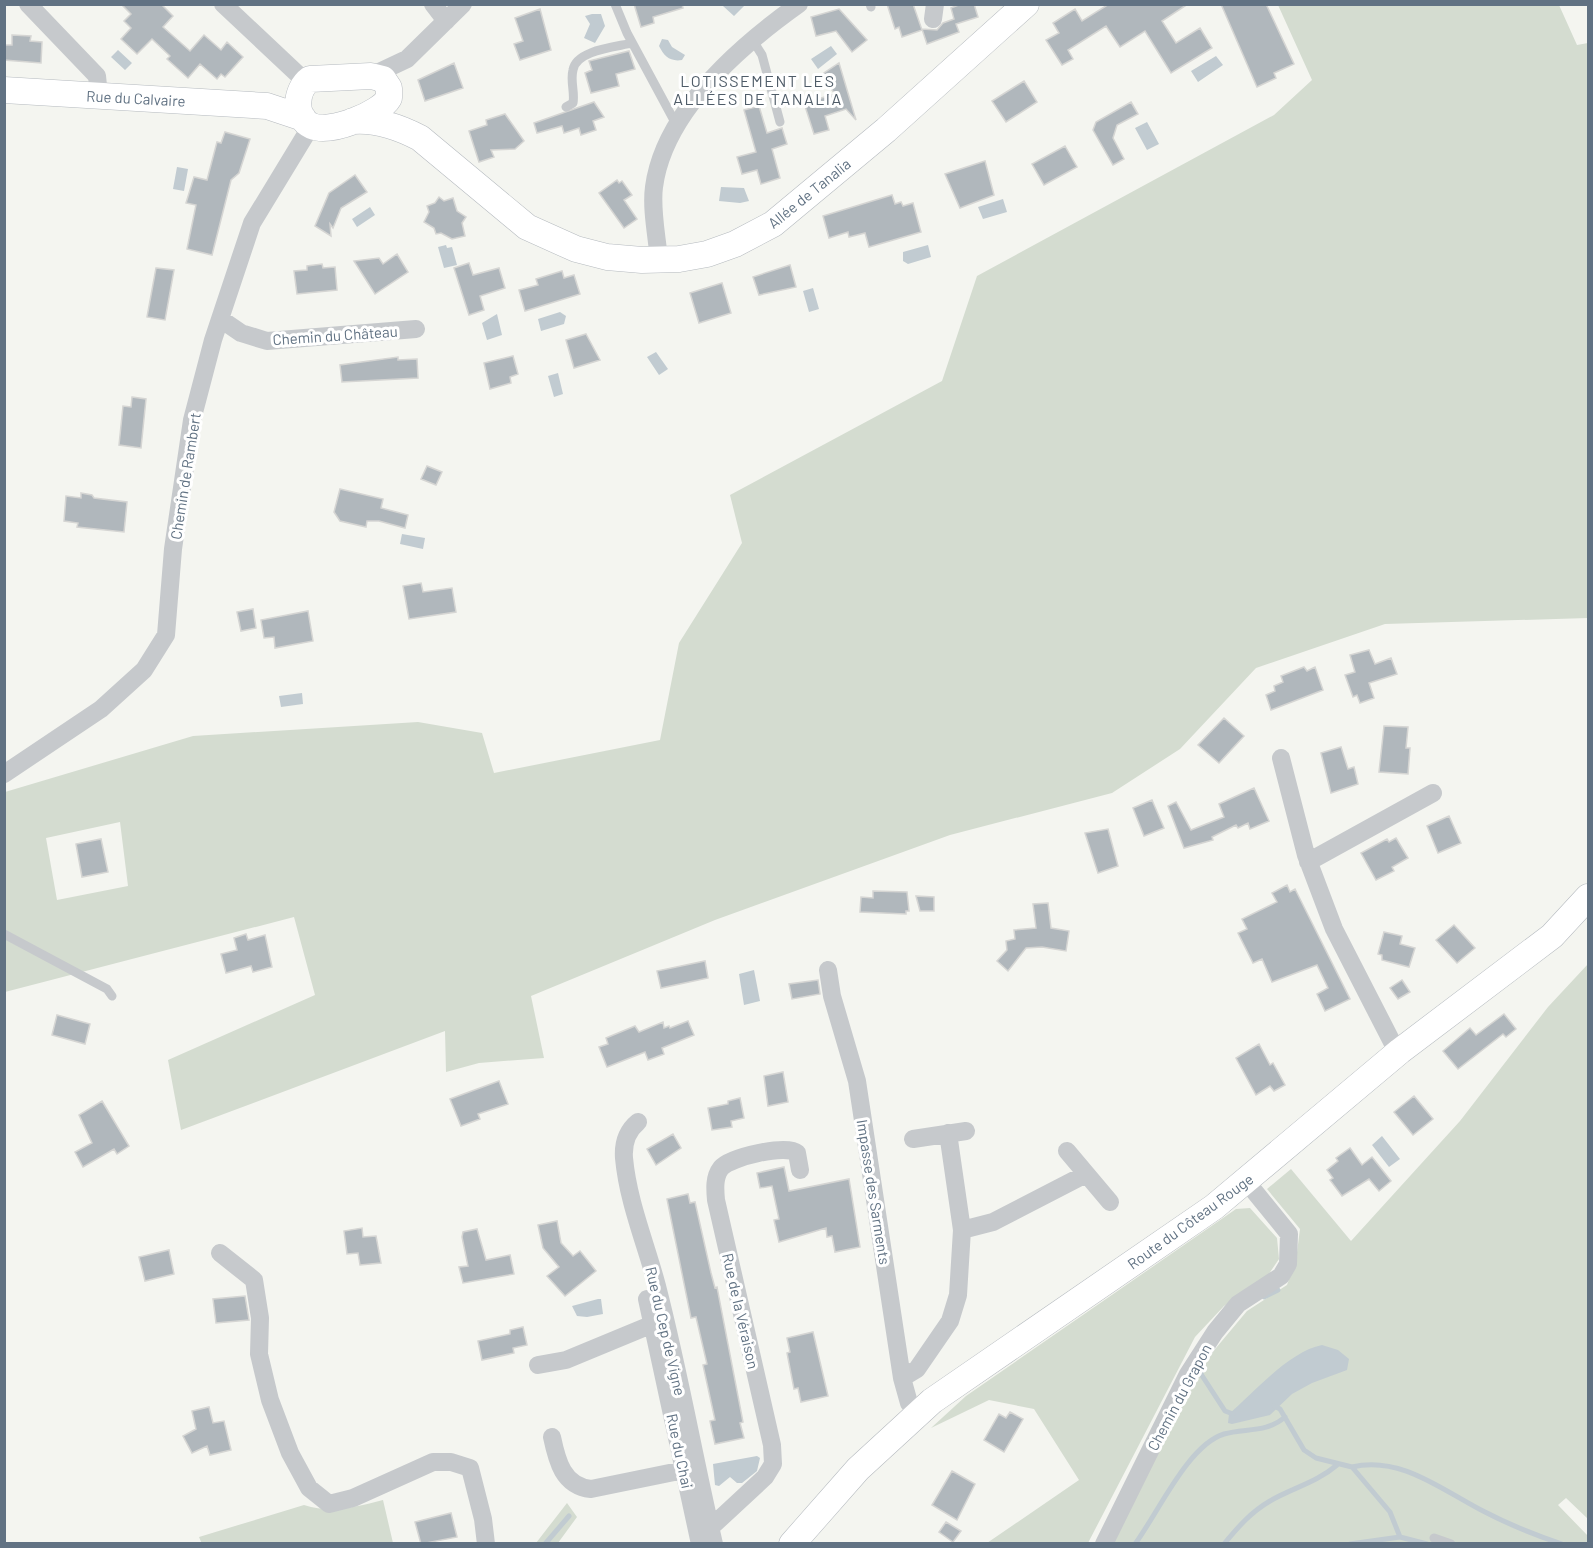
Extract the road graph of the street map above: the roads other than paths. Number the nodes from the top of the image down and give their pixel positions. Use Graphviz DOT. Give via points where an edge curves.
graph roads {
  1 [pos="28,4"];
  2 [pos="223,4"];
  3 [pos="433,4"];
  4 [pos="463,4"];
  5 [pos="615,4"];
  6 [pos="1026,4"];
  7 [pos="794,6"];
  8 [pos="446,21"];
  9 [pos="752,39"];
  10 [pos="632,43"];
  11 [pos="303,86"];
  12 [pos="384,89"];
  13 [pos="4,90"];
  14 [pos="99,96"];
  15 [pos="267,106"];
  16 [pos="566,107"];
  17 [pos="353,121"];
  18 [pos="307,122"];
  19 [pos="780,122"];
  20 [pos="676,124"];
  21 [pos="400,128"];
  22 [pos="659,260"];
  23 [pos="222,320"];
  24 [pos="416,328"];
  25 [pos="1281,758"];
  26 [pos="4,774"];
  27 [pos="1433,793"];
  28 [pos="1308,862"];
  29 [pos="1588,897"];
  30 [pos="4,934"];
  31 [pos="828,970"];
  32 [pos="112,996"];
  33 [pos="1400,1051"];
  34 [pos="638,1122"];
  35 [pos="913,1139"];
  36 [pos="1067,1151"];
  37 [pos="800,1170"];
  38 [pos="1086,1174"];
  39 [pos="1246,1181"];
  40 [pos="1110,1202"];
  41 [pos="962,1230"];
  42 [pos="643,1244"];
  43 [pos="220,1253"];
  44 [pos="653,1324"];
  45 [pos="538,1365"];
  46 [pos="902,1378"];
  47 [pos="918,1413"];
  48 [pos="552,1437"];
  49 [pos="684,1470"];
  50 [pos="712,1536"];
  51 [pos="1434,1538"];
  52 [pos="486,1544"];
  53 [pos="700,1544"];
  54 [pos="792,1544"];
  55 [pos="1104,1544"];
  56 [pos="1451,1544"];
  1 -- 14 [label="street" via="97,76"];
  2 -- 11 [label="street"];
  3 -- 8 [label="street"];
  4 -- 8 [label="street"];
  5 -- 10 [label="lane"];
  6 -- 22 [label="street, Allée de Tanalia" via="886,130 773,224 715,251"];
  7 -- 9 [label="street"];
  8 -- 12 [label="street" via="407,59"];
  9 -- 19 [label="lane" via="762,55"];
  9 -- 20 [label="street"];
  10 -- 16 [label="lane" via="583,56 575,63 573,104"];
  10 -- 20 [label="lane"];
  11 -- 12 [label="street, Rue du Calvaire" via="316,78"];
  11 -- 15 [label="street, Rue du Calvaire" via="290,97"];
  11 -- 18 [label="street" via="298,104"];
  12 -- 17 [label="street" via="381,107"];
  12 -- 21 [label="street" via="390,115"];
  13 -- 14 [label="street, Rue du Calvaire"];
  14 -- 15 [label="street, Rue du Calvaire"];
  15 -- 18 [label="street, Rue du Calvaire"];
  17 -- 18 [label="street" via="327,128"];
  17 -- 21 [label="street, Allée de Tanalia" via="375,121"];
  18 -- 23 [label="street, Chemin de Rambert" via="252,223"];
  20 -- 22 [label="street" via="654,188"];
  21 -- 22 [label="street, Allée de Tanalia" via="434,149 527,228 576,249 607,257"];
  23 -- 24 [label="street, Chemin du Château" via="241,333 267,341"];
  23 -- 26 [label="street, Chemin de Rambert" via="192,420 166,635 144,670 101,709"];
  25 -- 28 [label="street"];
  27 -- 28 [label="street"];
  28 -- 33 [label="street" via="1334,929"];
  29 -- 33 [label="street, Route du Côteau Rouge" via="1552,936"];
  30 -- 32 [label="lane" via="107,989"];
  31 -- 46 [label="street, Impasse des Sarments" via="857,1081"];
  33 -- 39 [label="street, Route du Côteau Rouge"];
  34 -- 42 [label="street, Rue du Cep de Vigne" via="625,1140 624,1160"];
  35 -- 41 [label="street" via="957,1132"];
  36 -- 38 [label="street"];
  37 -- 50 [label="street, Rue de la Véraison" via="796,1153 788,1148 736,1158 721,1168 715,1183 773,1464"];
  38 -- 40 [label="street"];
  38 -- 41 [label="street" via="993,1222"];
  39 -- 47 [label="street, Route du Côteau Rouge" via="1200,1218"];
  39 -- 55 [label="street, Chemin du Grapon" via="1289,1234 1288,1264 1281,1276 1238,1304 1215,1332 1188,1374"];
  41 -- 46 [label="street" via="958,1295 950,1321 917,1369"];
  42 -- 44 [label="street, Rue du Chai" via="645,1290"];
  42 -- 50 [label="street, Rue du Cep de Vigne" via="657,1287"];
  43 -- 52 [label="street" via="254,1280 260,1318 259,1354 270,1400 290,1453 309,1488 329,1504 433,1462 452,1462 470,1468"];
  44 -- 45 [label="street" via="566,1360"];
  44 -- 49 [label="street, Rue du Chai"];
  46 -- 47 [label="street, Impasse des Sarments" via="909,1403"];
  47 -- 54 [label="street, Route du Côteau Rouge" via="858,1469"];
  48 -- 49 [label="street" via="560,1467 582,1488"];
  49 -- 53 [label="street, Rue du Chai"];
  51 -- 56 [label="lane"];
}
